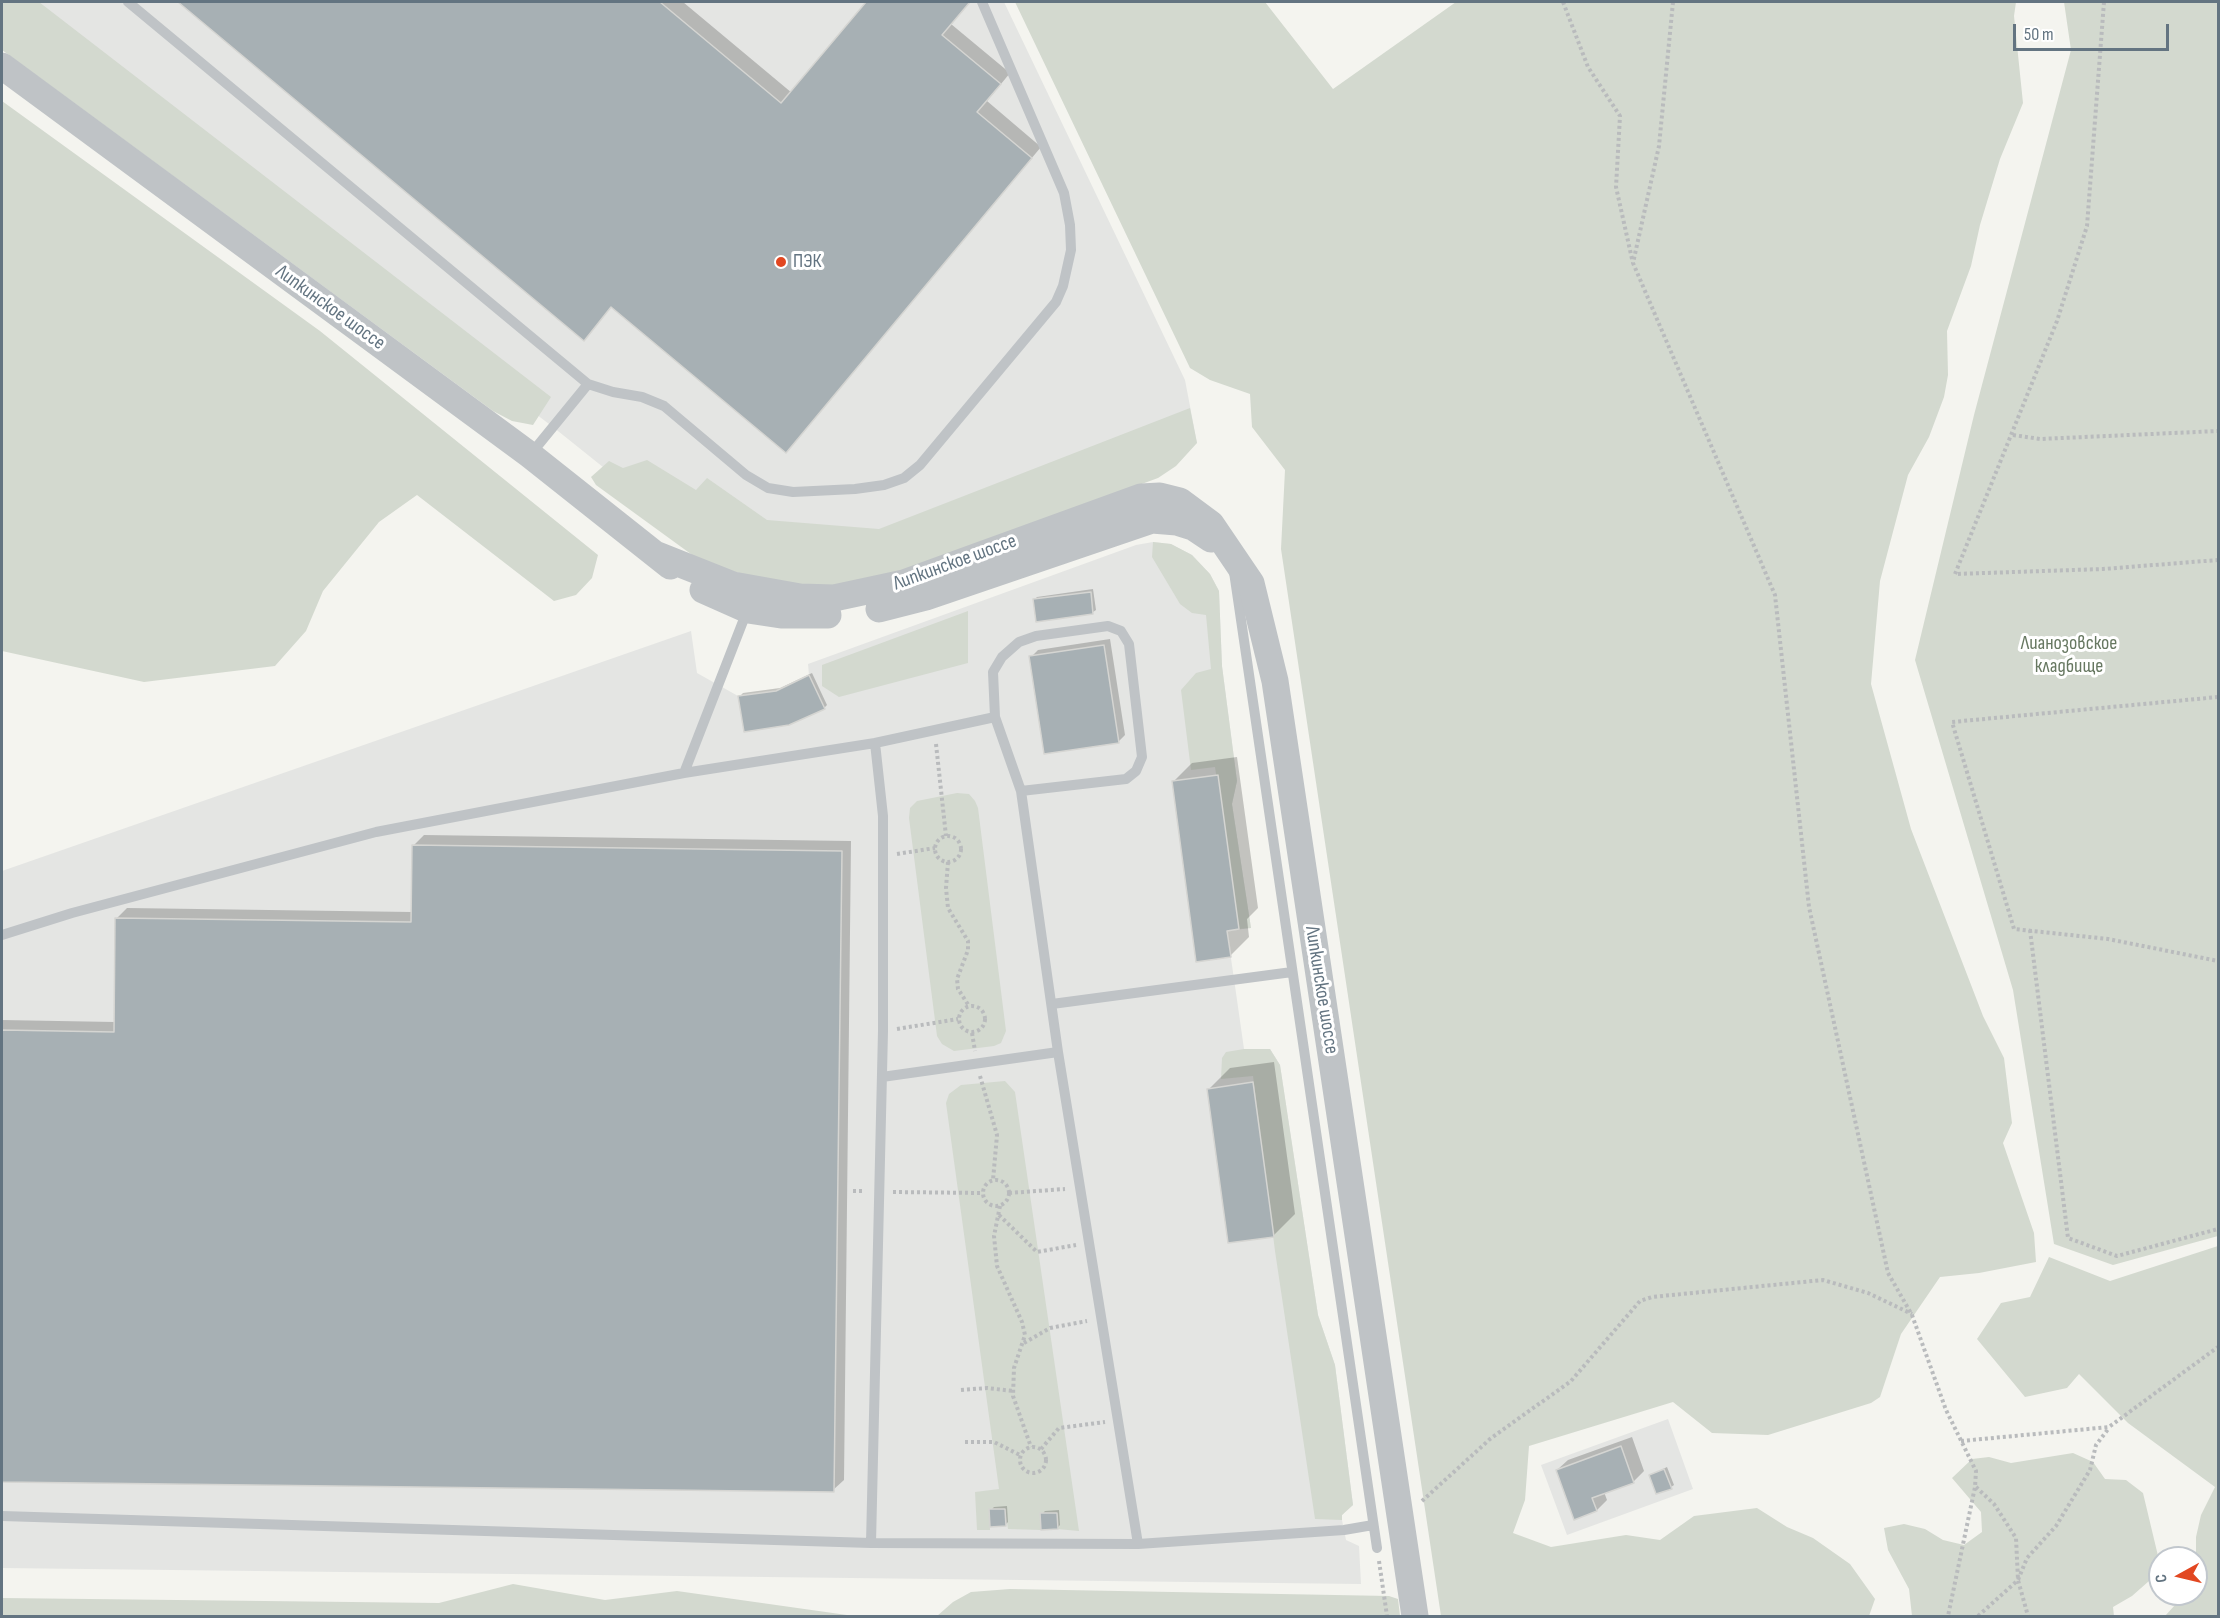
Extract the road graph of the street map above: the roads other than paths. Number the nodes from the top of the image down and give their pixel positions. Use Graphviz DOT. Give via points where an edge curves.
graph roads {
  1 [pos="128,2"];
  2 [pos="982,2"];
  3 [pos="2,66"];
  4 [pos="588,384"];
  5 [pos="530,455"];
  6 [pos="1195,511"];
  7 [pos="1120,529"];
  8 [pos="1232,554"];
  9 [pos="750,599"];
  10 [pos="995,717"];
  11 [pos="874,743"];
  12 [pos="684,772"];
  13 [pos="1021,791"];
  14 [pos="2,936"];
  15 [pos="1292,972"];
  16 [pos="1052,1004"];
  17 [pos="1058,1052"];
  18 [pos="882,1077"];
  19 [pos="2,1516"];
  20 [pos="1373,1525"];
  21 [pos="871,1543"];
  22 [pos="1138,1544"];
  23 [pos="1377,1548"];
  24 [pos="1415,1617"];
  1 -- 4 [label="lane"];
  2 -- 4 [label="lane" via="1064,193 1070,225 1069,269 1056,302 920,465 904,478 884,485 792,492 768,488 746,475 664,406"];
  3 -- 5 [label="street, Липкинское шоссе"];
  4 -- 5 [label="lane"];
  5 -- 9 [label="street, Липкинское шоссе" via="655,554 733,585"];
  6 -- 7 [label="street" via="1149,514"];
  6 -- 8 [label="street, Липкинское шоссе" via="1211,524"];
  6 -- 9 [label="street, Липкинское шоссе" via="1180,501 1161,496 1133,499 904,584 834,598"];
  7 -- 8 [label="street, Липкинское шоссе" via="1152,520 1177,522 1193,527"];
  7 -- 9 [label="street, Липкинское шоссе" via="926,597 879,609 805,616"];
  8 -- 15 [label="lane"];
  8 -- 24 [label="street, Липкинское шоссе" via="1251,583 1275,681"];
  9 -- 12 [label="lane"];
  10 -- 11 [label="lane"];
  10 -- 13 [label="lane"];
  10 -- 13 [label="lane" via="993,672 1018,642 1108,626 1121,631 1129,644 1142,757 1136,771 1126,779"];
  11 -- 12 [label="lane"];
  11 -- 18 [label="lane" via="883,816"];
  12 -- 14 [label="lane" via="376,832 72,913"];
  13 -- 16 [label="lane"];
  15 -- 16 [label="lane"];
  15 -- 20 [label="lane"];
  16 -- 17 [label="lane"];
  17 -- 18 [label="lane"];
  17 -- 22 [label="lane"];
  18 -- 21 [label="lane"];
  19 -- 21 [label="lane"];
  20 -- 22 [label="lane"];
  20 -- 23 [label="lane"];
  21 -- 22 [label="lane"];
}
